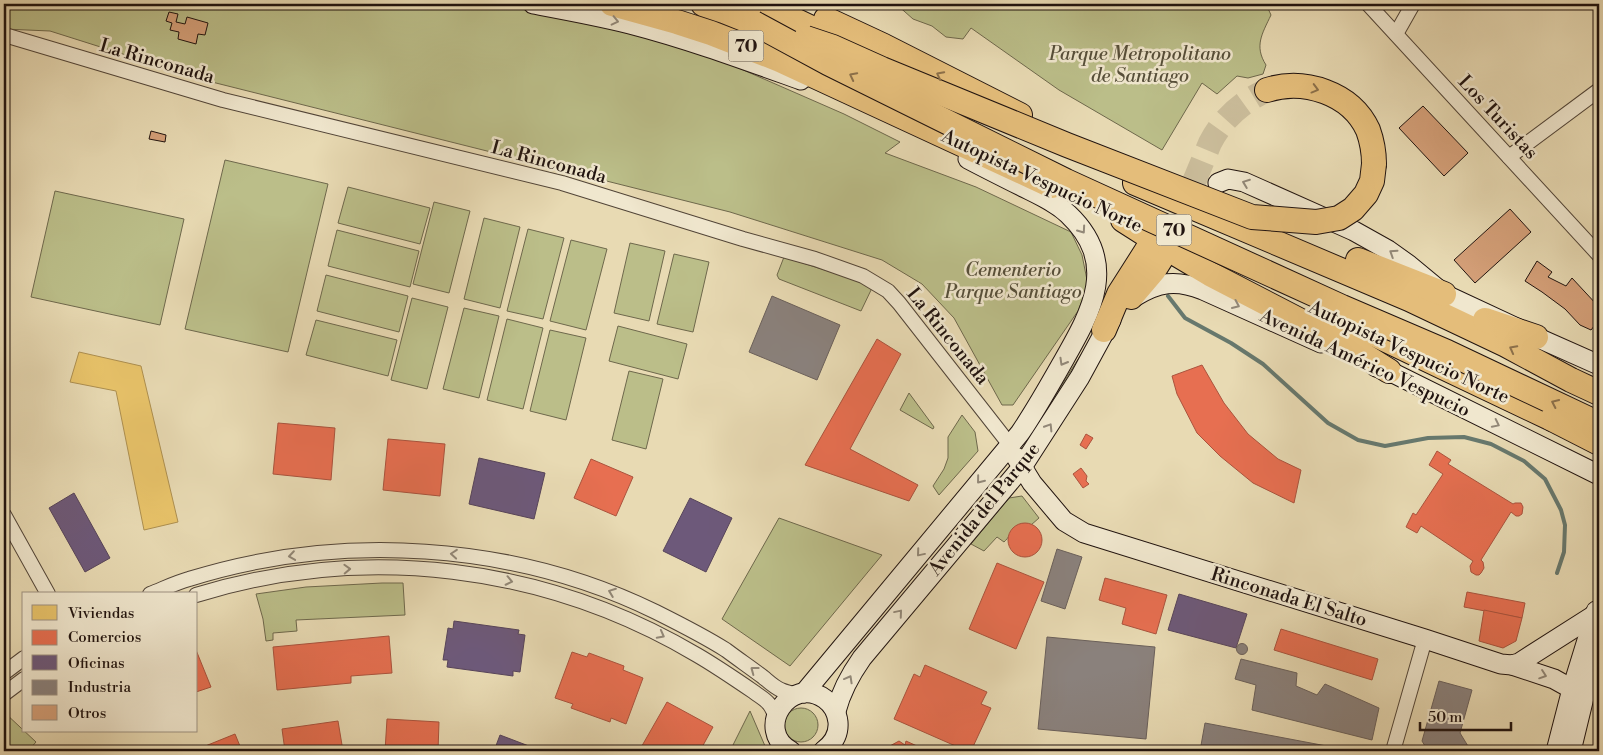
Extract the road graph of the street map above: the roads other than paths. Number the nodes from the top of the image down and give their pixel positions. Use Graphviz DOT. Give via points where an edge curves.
graph roads {
  1 [pos="533,4"];
  2 [pos="612,4"];
  3 [pos="703,4"];
  4 [pos="791,4"];
  5 [pos="1368,4"];
  6 [pos="1413,4"];
  7 [pos="758,14"];
  8 [pos="1396,34"];
  9 [pos="4,37"];
  10 [pos="1268,90"];
  11 [pos="1599,90"];
  12 [pos="1062,135"];
  13 [pos="1509,157"];
  14 [pos="1218,183"];
  15 [pos="1252,217"];
  16 [pos="1123,220"];
  17 [pos="1599,255"];
  18 [pos="1163,256"];
  19 [pos="1316,259"];
  20 [pos="1191,285"];
  21 [pos="1444,294"];
  22 [pos="1127,302"];
  23 [pos="1095,325"];
  24 [pos="1536,338"];
  25 [pos="1599,364"];
  26 [pos="1389,372"];
  27 [pos="1599,393"];
  28 [pos="1599,423"];
  29 [pos="1599,443"];
  30 [pos="1010,445"];
  31 [pos="1555,453"];
  32 [pos="1022,468"];
  33 [pos="1599,475"];
  34 [pos="4,515"];
  35 [pos="47,592"];
  36 [pos="155,592"];
  37 [pos="198,594"];
  38 [pos="1598,609"];
  39 [pos="1425,639"];
  40 [pos="1599,656"];
  41 [pos="22,659"];
  42 [pos="1512,665"];
  43 [pos="4,672"];
  44 [pos="22,680"];
  45 [pos="1572,689"];
  46 [pos="4,694"];
  47 [pos="800,694"];
  48 [pos="836,711"];
  49 [pos="776,717"];
  50 [pos="784,748"];
  51 [pos="823,751"];
  52 [pos="1393,751"];
  53 [pos="1556,751"];
  54 [pos="1571,751"];
  1 -- 23 [label="street, one-way" via="630,24 806,82 1046,198 1073,219 1092,247 1096,266"];
  2 -- 16 [label="highway, Autopista Vespucio Norte / 70" via="711,33 780,60"];
  3 -- 7 [label="highway, 70" via="724,11"];
  12 -- 4 [label="highway, one-way" via="876,42"];
  5 -- 8 [label="street, Los Turistas"];
  6 -- 8 [label="street"];
  7 -- 15 [label="highway, bridge" via="806,38"];
  7 -- 19 [label="highway, Autopista Vespucio Norte" via="812,27 924,86 1110,173"];
  28 -- 7 [label="highway, 70, one-way, bridge" via="1066,182 828,63"];
  8 -- 13 [label="street, Los Turistas"];
  9 -- 30 [label="street, La Rinconada" via="223,100 562,182 863,276 888,291 899,303"];
  10 -- 15 [label="highway, one-way, bridge" via="1285,86 1307,87 1343,101 1367,128 1374,164 1372,181 1353,209 1339,218 1316,222"];
  11 -- 13 [label="street"];
  13 -- 17 [label="street, Los Turistas"];
  21 -- 14 [label="street, one-way" via="1399,257 1354,230 1244,182 1228,180"];
  15 -- 21 [label="highway"];
  16 -- 26 [label="highway" via="1210,274 1349,346"];
  16 -- 29 [label="highway, Autopista Vespucio Norte / 70, bridge" via="1361,327"];
  18 -- 20 [label="street"];
  18 -- 22 [label="highway"];
  18 -- 23 [label="highway" via="1120,294"];
  19 -- 24 [label="highway"];
  27 -- 19 [label="highway, Autopista Vespucio Norte, one-way" via="1409,299"];
  20 -- 22 [label="street, Avenida Américo Vespucio" via="1156,286"];
  20 -- 26 [label="street, Avenida Américo Vespucio, one-way"];
  21 -- 24 [label="street"];
  22 -- 23 [label="street, Avenida del Parque" via="1116,314"];
  23 -- 30 [label="street, Avenida del Parque, one-way"];
  32 -- 23 [label="street, Avenida del Parque, one-way" via="1080,377"];
  24 -- 25 [label="street"];
  26 -- 31 [label="street, Avenida Américo Vespucio, one-way"];
  28 -- 31 [label="street" via="1582,443"];
  30 -- 32 [label="street, Rinconada El Salto"];
  30 -- 47 [label="street, Avenida del Parque, one-way"];
  31 -- 33 [label="street, Avenida Américo Vespucio"];
  32 -- 39 [label="street, Rinconada El Salto" via="1064,521 1084,533"];
  48 -- 32 [label="street, Avenida del Parque, one-way" via="840,695 862,658"];
  34 -- 35 [label="street"];
  47 -- 36 [label="street, one-way" via="780,690 724,649 633,601 549,572 490,559 403,551 312,554 244,565 188,579"];
  37 -- 49 [label="street, one-way" via="265,578 346,569 444,570 490,577 582,602 653,631 744,685 769,704"];
  38 -- 42 [label="street"];
  38 -- 45 [label="street"];
  39 -- 42 [label="street, Rinconada El Salto"];
  39 -- 52 [label="street"];
  40 -- 54 [label="street" via="1587,685"];
  41 -- 43 [label="street"];
  42 -- 45 [label="street, Rinconada El Salto, one-way" via="1554,679"];
  44 -- 46 [label="street"];
  45 -- 53 [label="street"];
  47 -- 48 [label="street" via="822,696"];
  47 -- 49 [label="street, Avenida del Parque" via="783,704"];
  48 -- 51 [label="street, Avenida del Parque" via="836,736"];
  49 -- 50 [label="street" via="777,734"];
}
